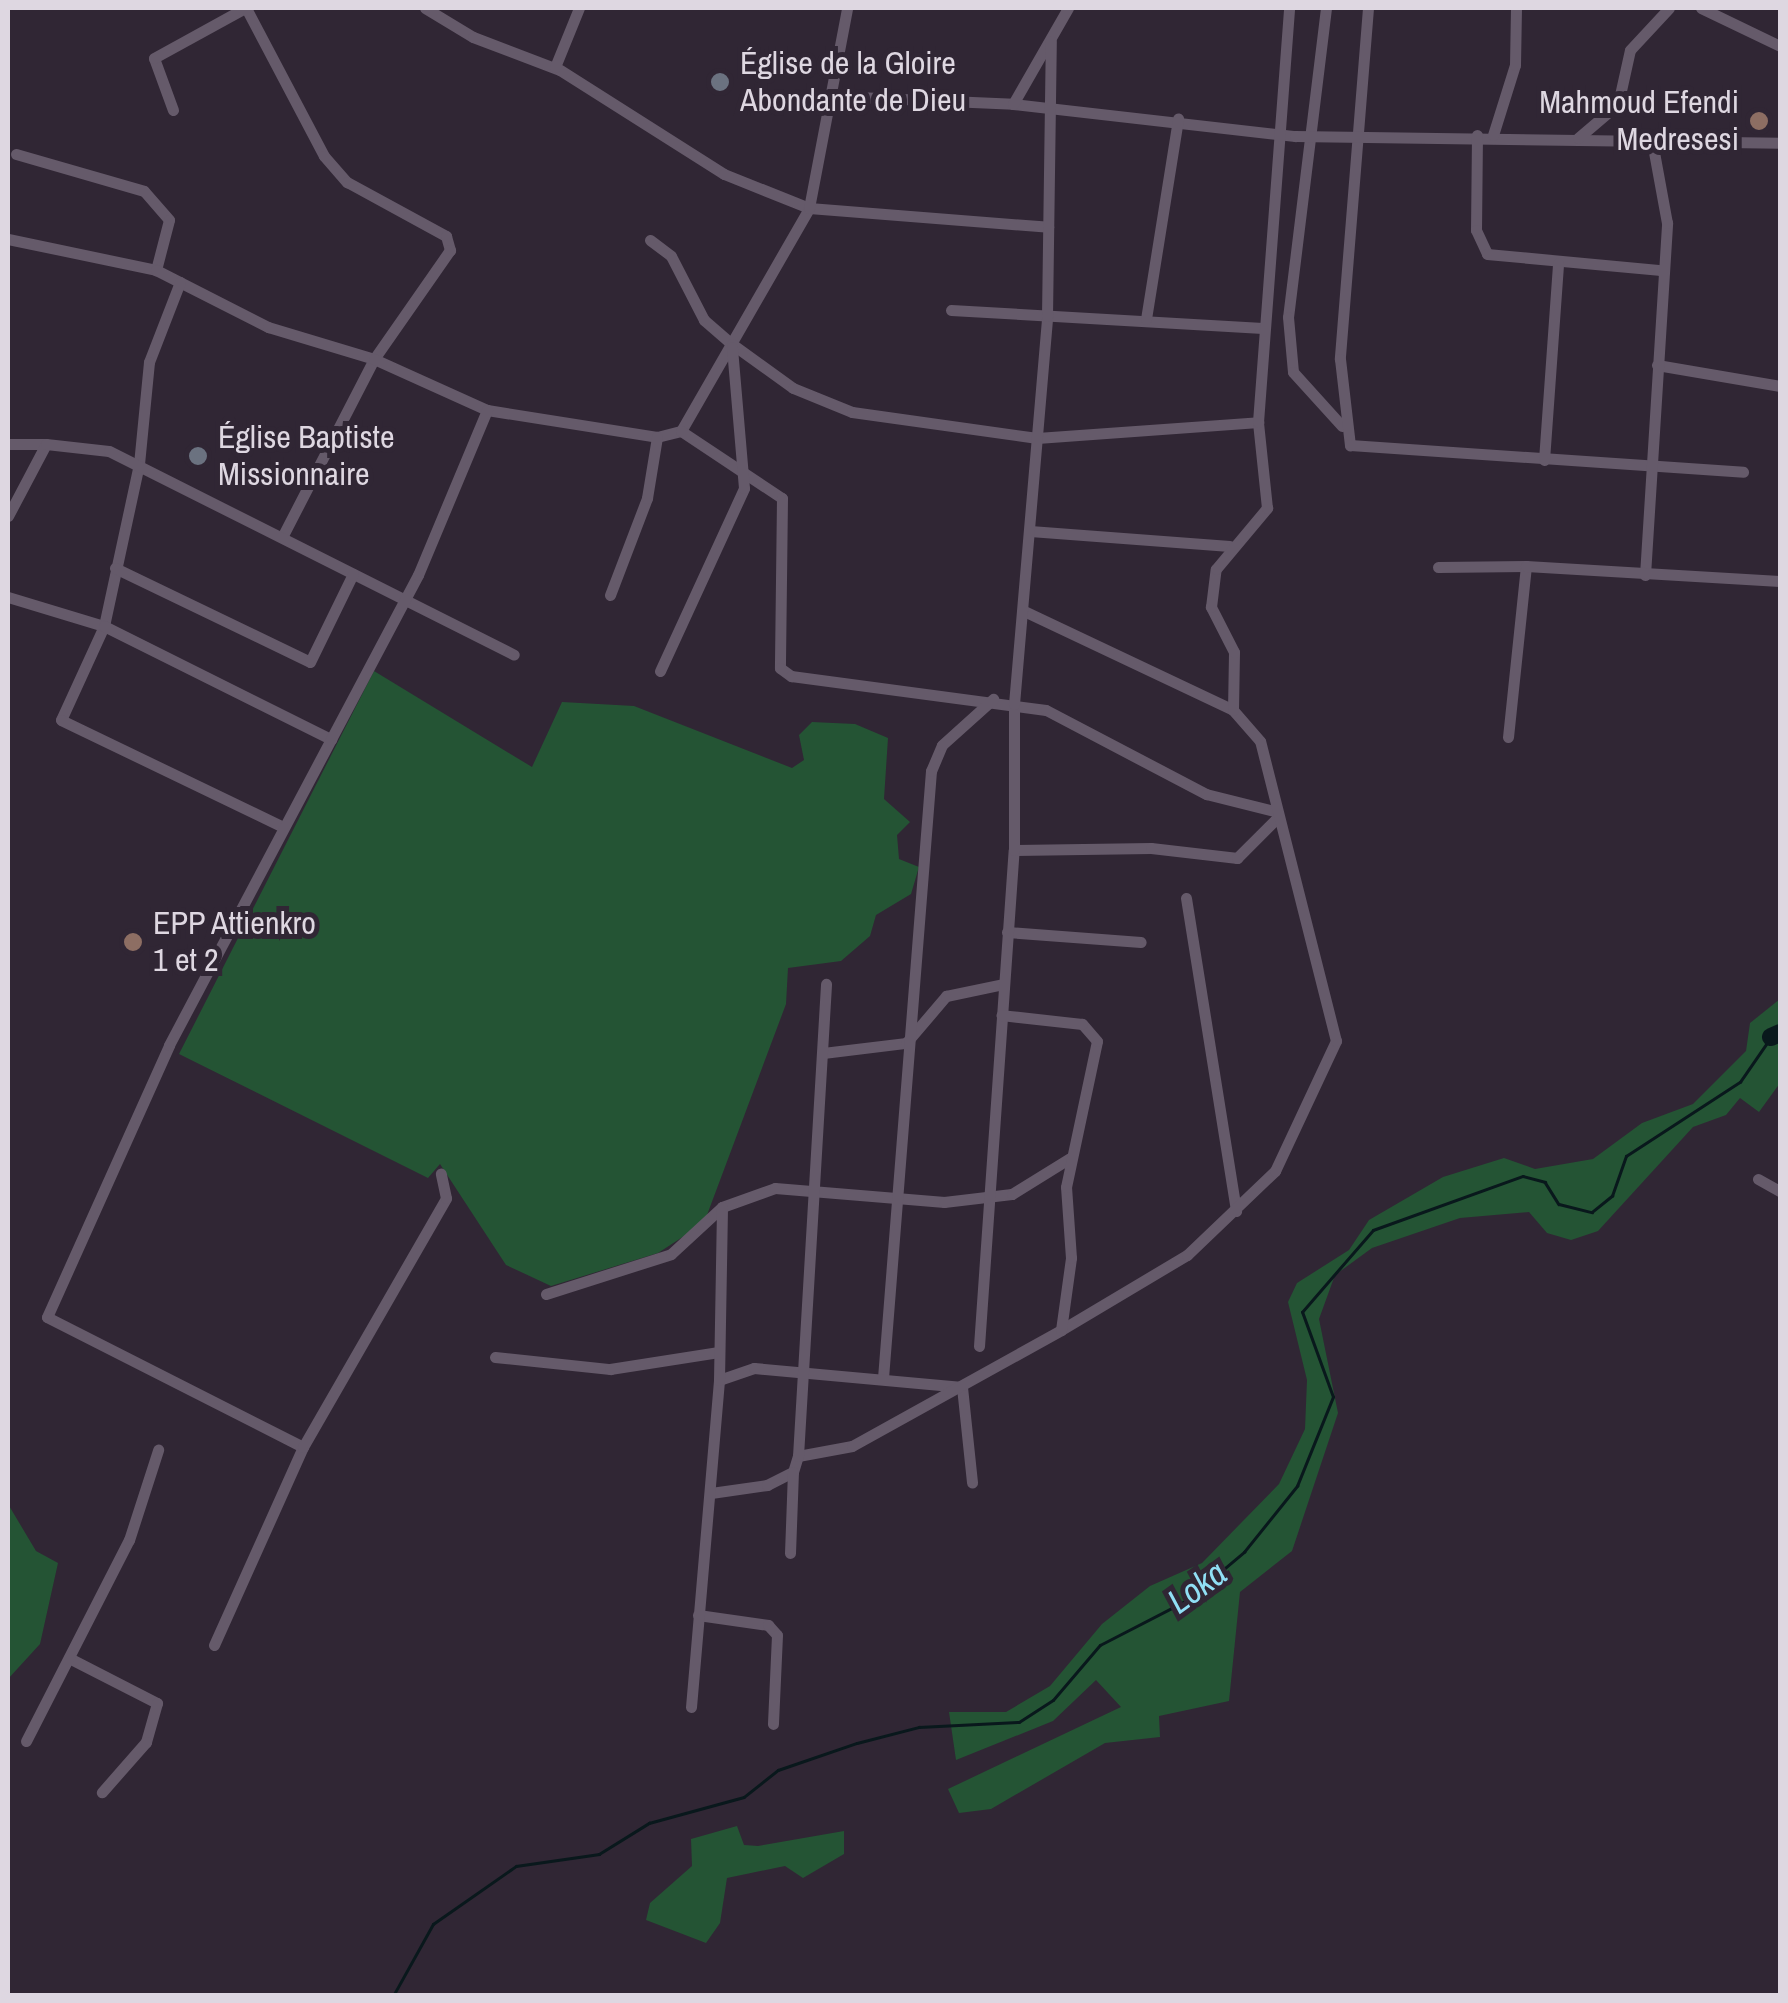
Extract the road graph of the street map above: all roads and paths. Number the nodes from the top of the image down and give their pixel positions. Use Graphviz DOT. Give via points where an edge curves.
graph roads {
  1 [pos="245,8"];
  2 [pos="425,8"];
  3 [pos="578,8"];
  4 [pos="847,8"];
  5 [pos="1068,8"];
  6 [pos="1289,8"];
  7 [pos="1326,8"];
  8 [pos="1368,8"];
  9 [pos="1516,8"];
  10 [pos="1669,8"];
  11 [pos="1702,8"];
  12 [pos="1051,42"];
  13 [pos="1780,46"];
  14 [pos="555,67"];
  15 [pos="833,96"];
  16 [pos="1012,104"];
  17 [pos="1052,109"];
  18 [pos="173,110"];
  19 [pos="1178,119"];
  20 [pos="1274,130"];
  21 [pos="1316,135"];
  22 [pos="1363,135"];
  23 [pos="1477,135"];
  24 [pos="1493,135"];
  25 [pos="1578,138"];
  26 [pos="1652,141"];
  27 [pos="1780,143"];
  28 [pos="16,154"];
  29 [pos="809,208"];
  30 [pos="1048,227"];
  31 [pos="8,239"];
  32 [pos="650,240"];
  33 [pos="1558,263"];
  34 [pos="156,270"];
  35 [pos="1658,270"];
  36 [pos="180,282"];
  37 [pos="951,310"];
  38 [pos="1047,316"];
  39 [pos="1146,319"];
  40 [pos="1262,328"];
  41 [pos="732,344"];
  42 [pos="374,359"];
  43 [pos="1657,364"];
  44 [pos="1780,386"];
  45 [pos="487,410"];
  46 [pos="1258,422"];
  47 [pos="1342,426"];
  48 [pos="681,431"];
  49 [pos="658,437"];
  50 [pos="1038,438"];
  51 [pos="8,444"];
  52 [pos="46,444"];
  53 [pos="1544,460"];
  54 [pos="139,464"];
  55 [pos="1652,466"];
  56 [pos="1743,472"];
  57 [pos="742,473"];
  58 [pos="8,516"];
  59 [pos="1030,531"];
  60 [pos="283,536"];
  61 [pos="1230,546"];
  62 [pos="1526,566"];
  63 [pos="1438,567"];
  64 [pos="115,568"];
  65 [pos="353,574"];
  66 [pos="1645,575"];
  67 [pos="1780,581"];
  68 [pos="610,595"];
  69 [pos="8,597"];
  70 [pos="402,600"];
  71 [pos="1024,610"];
  72 [pos="104,626"];
  73 [pos="514,654"];
  74 [pos="660,672"];
  75 [pos="993,699"];
  76 [pos="1014,704"];
  77 [pos="1233,710"];
  78 [pos="1508,737"];
  79 [pos="331,739"];
  80 [pos="1275,814"];
  81 [pos="283,828"];
  82 [pos="1014,850"];
  83 [pos="1186,898"];
  84 [pos="1006,932"];
  85 [pos="1141,942"];
  86 [pos="826,984"];
  87 [pos="1003,984"];
  88 [pos="1001,1015"];
  89 [pos="906,1043"];
  90 [pos="823,1053"];
  91 [pos="1070,1158"];
  92 [pos="440,1174"];
  93 [pos="1758,1179"];
  94 [pos="813,1186"];
  95 [pos="1780,1191"];
  96 [pos="988,1198"];
  97 [pos="902,1201"];
  98 [pos="722,1207"];
  99 [pos="1236,1212"];
  100 [pos="546,1294"];
  101 [pos="1061,1330"];
  102 [pos="979,1346"];
  103 [pos="719,1352"];
  104 [pos="495,1356"];
  105 [pos="800,1372"];
  106 [pos="884,1378"];
  107 [pos="719,1380"];
  108 [pos="962,1387"];
  109 [pos="302,1447"];
  110 [pos="158,1450"];
  111 [pos="798,1456"];
  112 [pos="793,1472"];
  113 [pos="972,1482"];
  114 [pos="712,1493"];
  115 [pos="790,1553"];
  116 [pos="698,1615"];
  117 [pos="214,1645"];
  118 [pos="69,1658"];
  119 [pos="692,1708"];
  120 [pos="773,1724"];
  121 [pos="26,1741"];
  122 [pos="102,1792"];
  1 -- 18 [label="street" via="154,58"];
  1 -- 42 [label="street" via="324,156 347,182 446,236 442,271"];
  2 -- 14 [label="street" via="472,37"];
  3 -- 14 [label="street"];
  4 -- 15 [label="street"];
  5 -- 12 [label="street"];
  6 -- 20 [label="street"];
  7 -- 21 [label="street"];
  8 -- 22 [label="street"];
  9 -- 24 [label="street" via="1515,65"];
  10 -- 25 [label="street" via="1630,50 1618,104"];
  11 -- 13 [label="street"];
  12 -- 16 [label="street"];
  12 -- 17 [label="street"];
  14 -- 29 [label="street" via="724,174"];
  15 -- 16 [label="street"];
  15 -- 29 [label="street"];
  16 -- 17 [label="street"];
  17 -- 19 [label="street"];
  17 -- 30 [label="street"];
  19 -- 20 [label="street"];
  19 -- 39 [label="street"];
  20 -- 21 [label="street"];
  20 -- 40 [label="street"];
  21 -- 22 [label="street"];
  21 -- 47 [label="street" via="1288,317 1293,372"];
  22 -- 23 [label="street"];
  22 -- 47 [label="street"];
  23 -- 24 [label="street"];
  23 -- 33 [label="street" via="1479,247"];
  24 -- 25 [label="street"];
  25 -- 26 [label="street"];
  26 -- 27 [label="street"];
  26 -- 35 [label="street" via="1667,194"];
  28 -- 34 [label="street" via="144,192 169,220"];
  29 -- 30 [label="street"];
  29 -- 41 [label="street"];
  30 -- 38 [label="street"];
  31 -- 34 [label="street"];
  32 -- 41 [label="street" via="671,256 704,320"];
  33 -- 35 [label="street"];
  33 -- 53 [label="street"];
  34 -- 36 [label="street"];
  35 -- 43 [label="street"];
  36 -- 42 [label="street" via="268,327"];
  36 -- 54 [label="street" via="154,336"];
  37 -- 38 [label="street"];
  38 -- 39 [label="street"];
  38 -- 50 [label="street"];
  39 -- 40 [label="street"];
  40 -- 46 [label="street"];
  41 -- 48 [label="street"];
  41 -- 50 [label="street" via="793,388 852,412"];
  41 -- 57 [label="street"];
  42 -- 45 [label="street"];
  42 -- 60 [label="street"];
  43 -- 44 [label="street"];
  43 -- 55 [label="street"];
  45 -- 49 [label="street"];
  45 -- 70 [label="street"];
  46 -- 50 [label="street"];
  46 -- 61 [label="street" via="1266,508"];
  47 -- 53 [label="street" via="1354,448"];
  48 -- 49 [label="street"];
  48 -- 57 [label="street"];
  49 -- 68 [label="street" via="648,498"];
  50 -- 59 [label="street"];
  51 -- 52 [label="street"];
  52 -- 54 [label="street"];
  52 -- 58 [label="street"];
  53 -- 55 [label="street"];
  54 -- 60 [label="street"];
  54 -- 64 [label="street"];
  55 -- 56 [label="street"];
  55 -- 66 [label="street"];
  57 -- 74 [label="street" via="724,543"];
  57 -- 75 [label="street" via="782,498 780,668"];
  59 -- 61 [label="street"];
  59 -- 71 [label="street"];
  60 -- 65 [label="street"];
  61 -- 77 [label="street" via="1210,592 1234,652"];
  62 -- 63 [label="street"];
  62 -- 66 [label="street"];
  62 -- 78 [label="street"];
  64 -- 65 [label="street" via="310,662"];
  64 -- 72 [label="street"];
  65 -- 70 [label="street"];
  66 -- 67 [label="street"];
  69 -- 72 [label="street"];
  70 -- 73 [label="street"];
  70 -- 79 [label="street"];
  71 -- 76 [label="street"];
  71 -- 77 [label="street"];
  72 -- 79 [label="street"];
  72 -- 81 [label="street" via="60,720"];
  75 -- 76 [label="street"];
  75 -- 89 [label="street" via="942,745 931,771"];
  76 -- 80 [label="street" via="1046,710 1206,794"];
  76 -- 82 [label="street"];
  77 -- 80 [label="street" via="1260,741"];
  79 -- 81 [label="street"];
  80 -- 82 [label="street" via="1237,858 1151,848"];
  80 -- 99 [label="street" via="1307,949 1338,1022 1275,1170"];
  81 -- 109 [label="street" via="146,1093 47,1317"];
  82 -- 84 [label="street"];
  83 -- 99 [label="street"];
  84 -- 85 [label="street"];
  84 -- 87 [label="street"];
  86 -- 90 [label="street"];
  87 -- 88 [label="street"];
  87 -- 89 [label="street" via="946,996"];
  88 -- 91 [label="street" via="1094,1030"];
  88 -- 96 [label="street"];
  89 -- 90 [label="street"];
  89 -- 97 [label="street"];
  90 -- 94 [label="street"];
  91 -- 96 [label="street" via="1054,1174"];
  91 -- 101 [label="street"];
  92 -- 109 [label="street" via="446,1198"];
  93 -- 95 [label="street"];
  94 -- 97 [label="street"];
  94 -- 98 [label="street" via="775,1188"];
  94 -- 105 [label="street"];
  96 -- 97 [label="street"];
  96 -- 102 [label="street"];
  97 -- 106 [label="street"];
  98 -- 100 [label="street" via="671,1254"];
  98 -- 103 [label="street"];
  99 -- 101 [label="street" via="1187,1255"];
  101 -- 108 [label="street"];
  103 -- 104 [label="street" via="610,1369"];
  103 -- 107 [label="street"];
  105 -- 106 [label="street"];
  105 -- 107 [label="street" via="738,1368"];
  105 -- 111 [label="street"];
  106 -- 108 [label="street"];
  107 -- 114 [label="street"];
  108 -- 111 [label="street" via="852,1446"];
  108 -- 113 [label="street"];
  109 -- 117 [label="street"];
  110 -- 118 [label="street" via="147,1500"];
  111 -- 112 [label="street"];
  112 -- 114 [label="street"];
  112 -- 115 [label="street"];
  114 -- 116 [label="street"];
  116 -- 119 [label="street"];
  116 -- 120 [label="street" via="768,1625 778,1635"];
  118 -- 121 [label="street"];
  118 -- 122 [label="street" via="158,1703 146,1742"];
}
